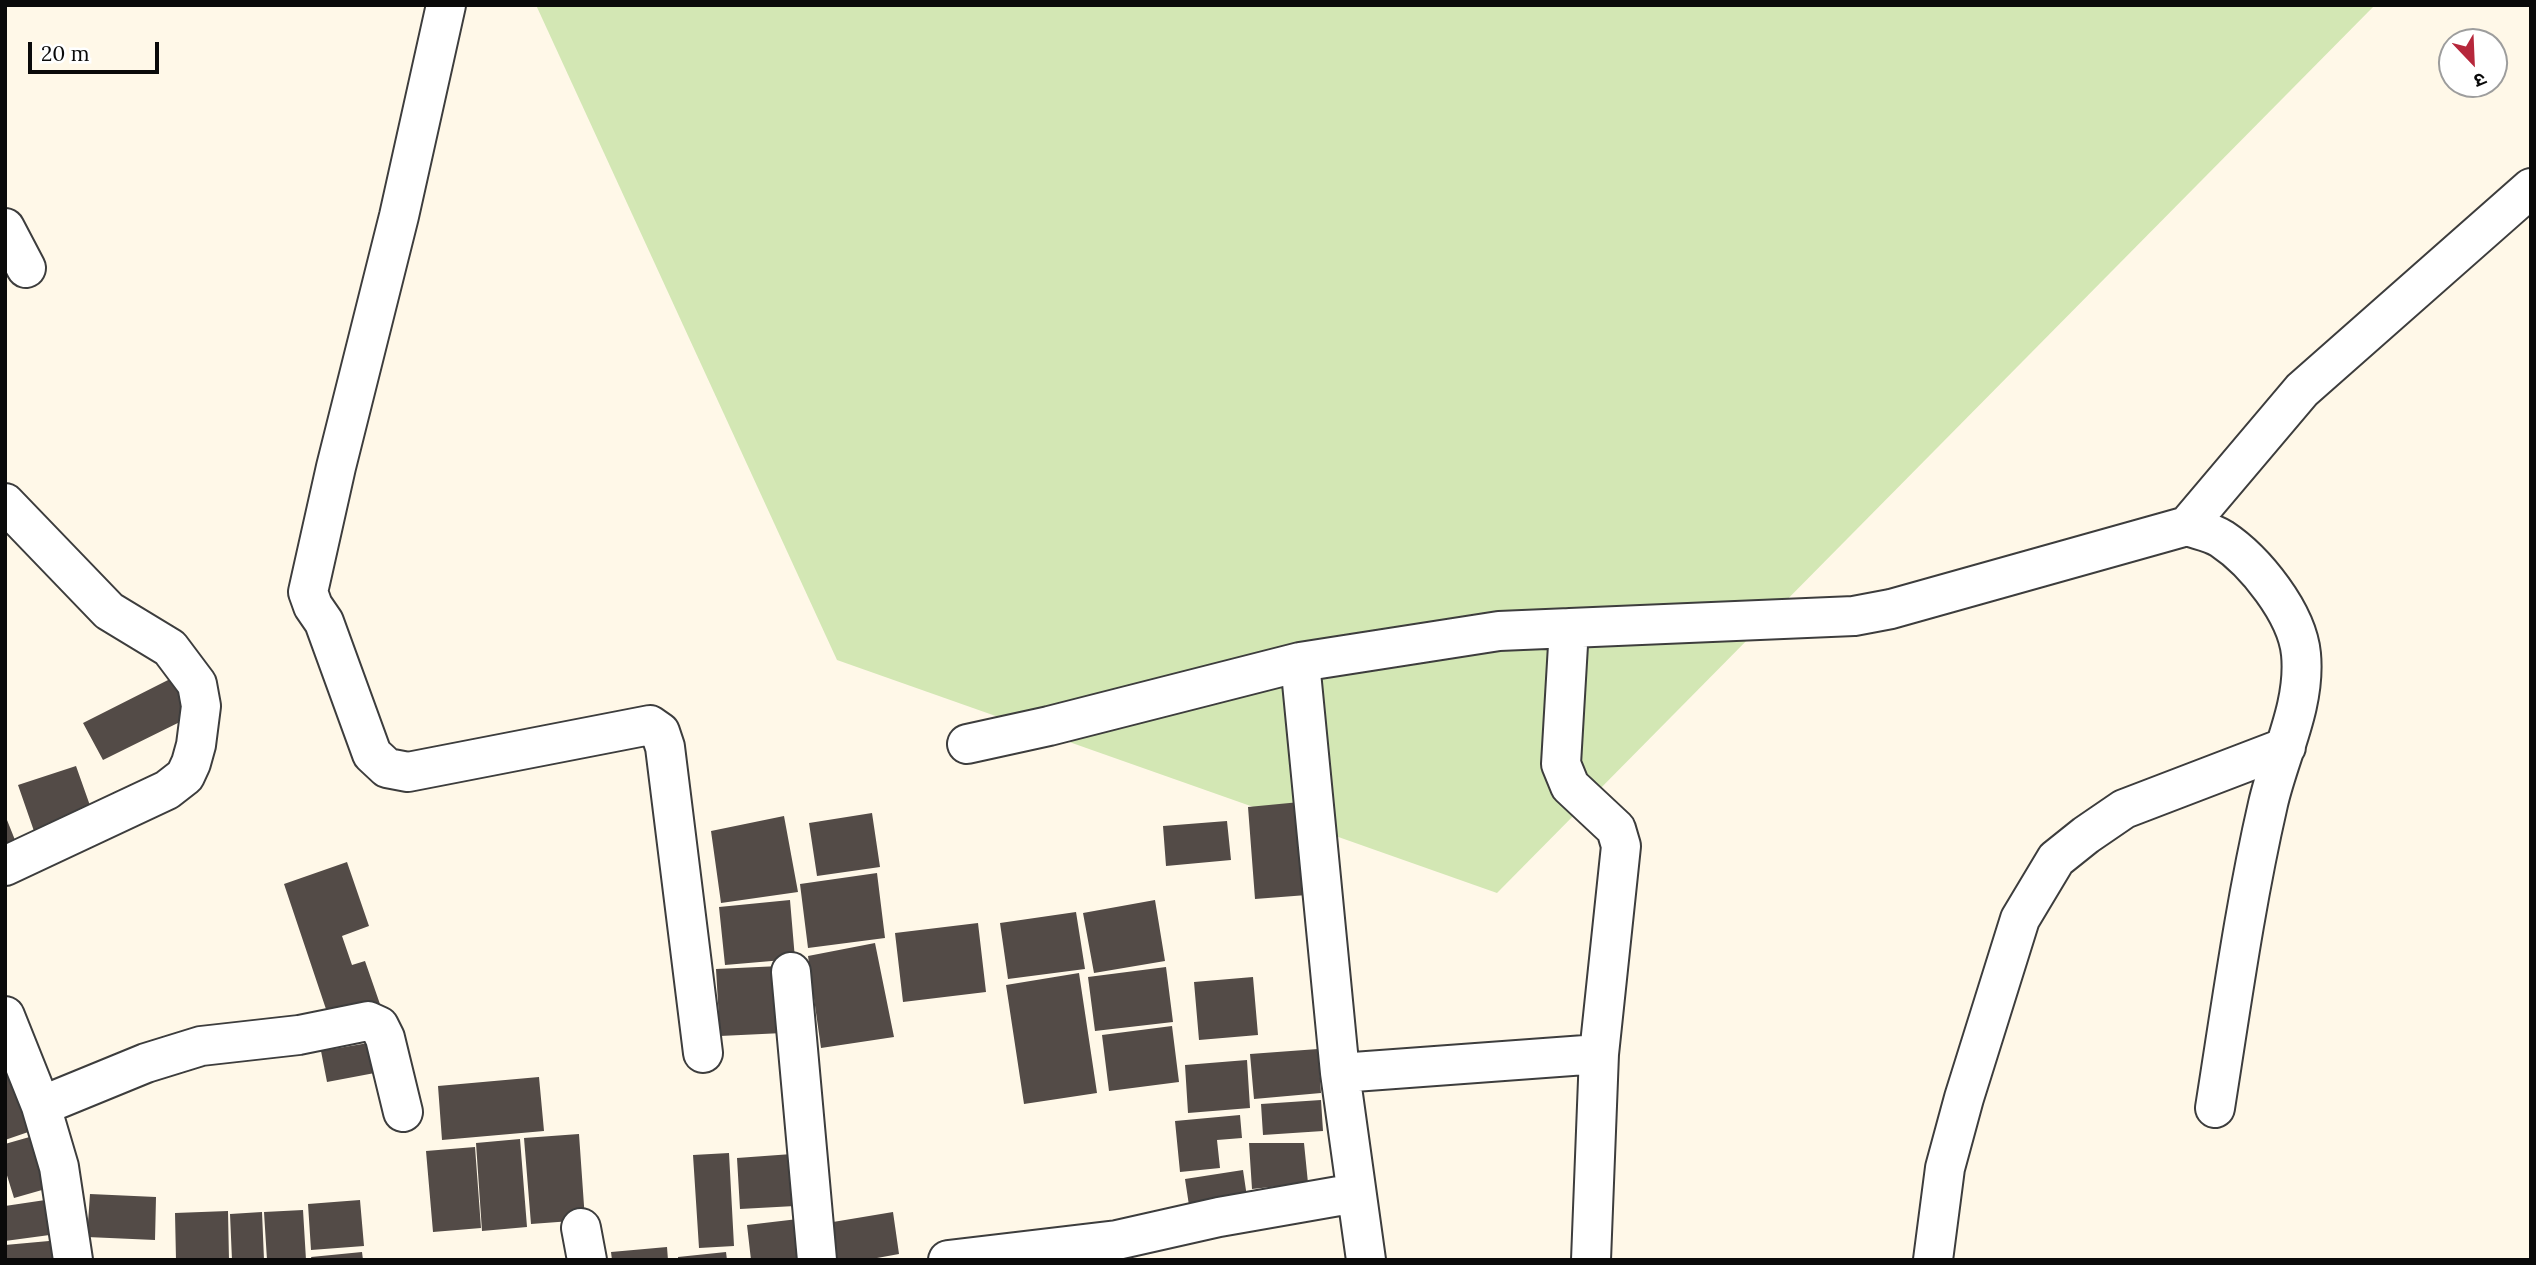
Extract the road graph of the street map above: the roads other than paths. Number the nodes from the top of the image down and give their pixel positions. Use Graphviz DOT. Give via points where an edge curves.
graph roads {
  1 [pos="446,5"];
  2 [pos="2531,188"];
  3 [pos="5,228"];
  4 [pos="26,268"];
  5 [pos="5,503"];
  6 [pos="2187,526"];
  7 [pos="1569,628"];
  8 [pos="1300,662"];
  9 [pos="967,744"];
  10 [pos="2286,747"];
  11 [pos="5,866"];
  12 [pos="791,972"];
  13 [pos="6,1020"];
  14 [pos="703,1053"];
  15 [pos="1599,1054"];
  16 [pos="1340,1073"];
  17 [pos="41,1106"];
  18 [pos="2216,1108"];
  19 [pos="403,1112"];
  20 [pos="1356,1193"];
  21 [pos="74,1260"];
  22 [pos="817,1260"];
  23 [pos="948,1260"];
  24 [pos="1366,1260"];
  25 [pos="1591,1260"];
  26 [pos="1933,1260"];
  1 -- 14 [label="street" via="308,592 324,622 372,754 387,768 408,772 650,725 660,732"];
  2 -- 6 [label="street" via="2302,390"];
  3 -- 4 [label="street"];
  5 -- 11 [label="street" via="109,611 170,648 197,684 201,706 196,745 185,776 167,790"];
  6 -- 7 [label="street" via="1854,616"];
  6 -- 10 [label="street" via="2219,537 2248,558 2292,624 2301,654"];
  7 -- 8 [label="street" via="1499,631"];
  7 -- 15 [label="street" via="1562,764 1570,786 1616,830 1621,846"];
  8 -- 9 [label="street"];
  8 -- 16 [label="street"];
  10 -- 18 [label="street" via="2268,800 2254,870"];
  10 -- 26 [label="street" via="2124,809 2056,859 2020,919 1964,1098 1945,1168"];
  12 -- 22 [label="street"];
  13 -- 17 [label="street"];
  15 -- 16 [label="street"];
  15 -- 25 [label="street"];
  16 -- 20 [label="street"];
  17 -- 19 [label="street" via="201,1046 299,1035 368,1021 379,1026 384,1038"];
  17 -- 21 [label="street" via="59,1167"];
  20 -- 23 [label="street" via="1117,1240"];
  20 -- 24 [label="street"];
}
